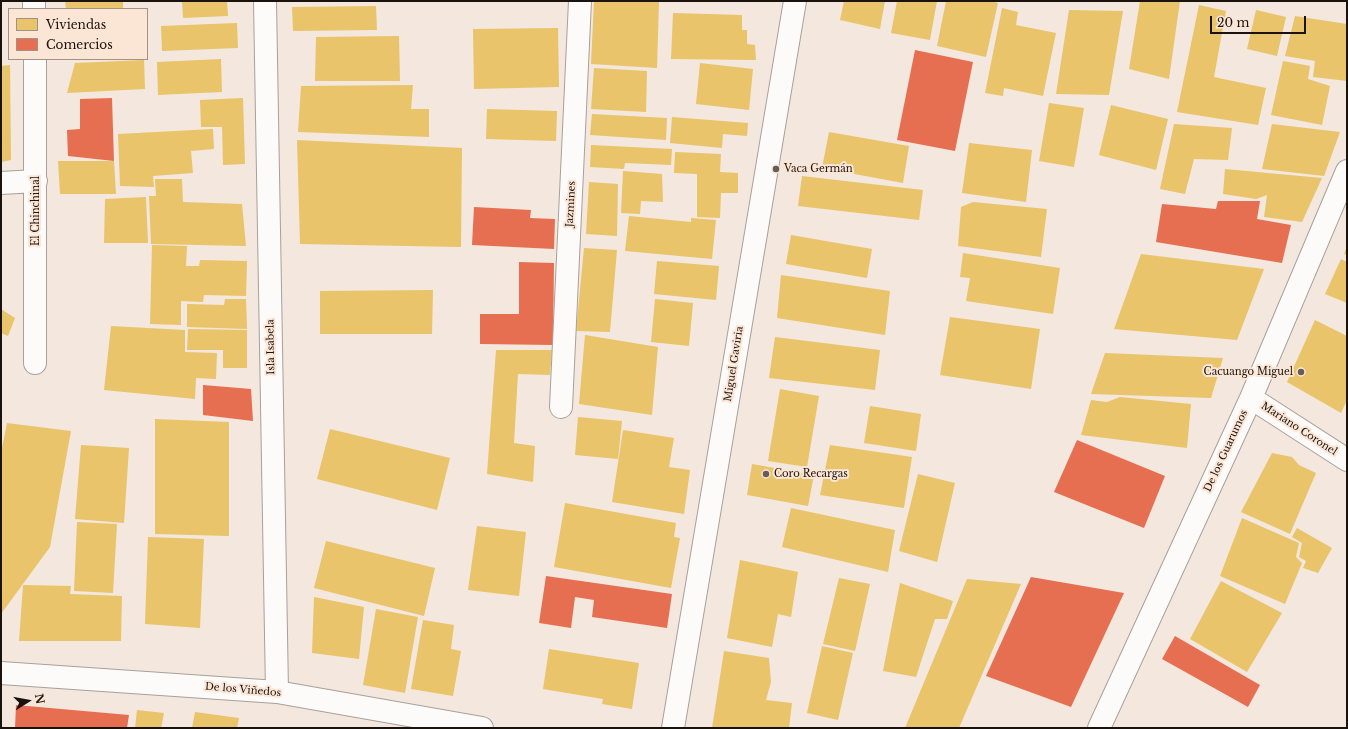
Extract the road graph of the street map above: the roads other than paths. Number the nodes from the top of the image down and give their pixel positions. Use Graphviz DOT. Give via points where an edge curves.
graph roads {
  1 [pos="265,1"];
  2 [pos="580,1"];
  3 [pos="795,1"];
  4 [pos="35,60"];
  5 [pos="1347,171"];
  6 [pos="36,182"];
  7 [pos="1,183"];
  8 [pos="36,363"];
  9 [pos="1251,398"];
  10 [pos="561,407"];
  11 [pos="1347,460"];
  12 [pos="1,672"];
  13 [pos="277,692"];
  14 [pos="482,728"];
  15 [pos="673,728"];
  16 [pos="1099,728"];
  1 -- 13 [label="street, Isla Isabela"];
  2 -- 10 [label="street, Jazmines"];
  3 -- 15 [label="street, Miguel Gaviria"];
  4 -- 6 [label="street, El Chinchinal"];
  5 -- 9 [label="street, De los Guarumos"];
  6 -- 7 [label="street"];
  6 -- 8 [label="street, El Chinchinal"];
  9 -- 11 [label="street, Mariano Coronel"];
  9 -- 16 [label="street, De los Guarumos"];
  12 -- 13 [label="street, De los Viñedos"];
  13 -- 14 [label="street, De los Viñedos"];
}
